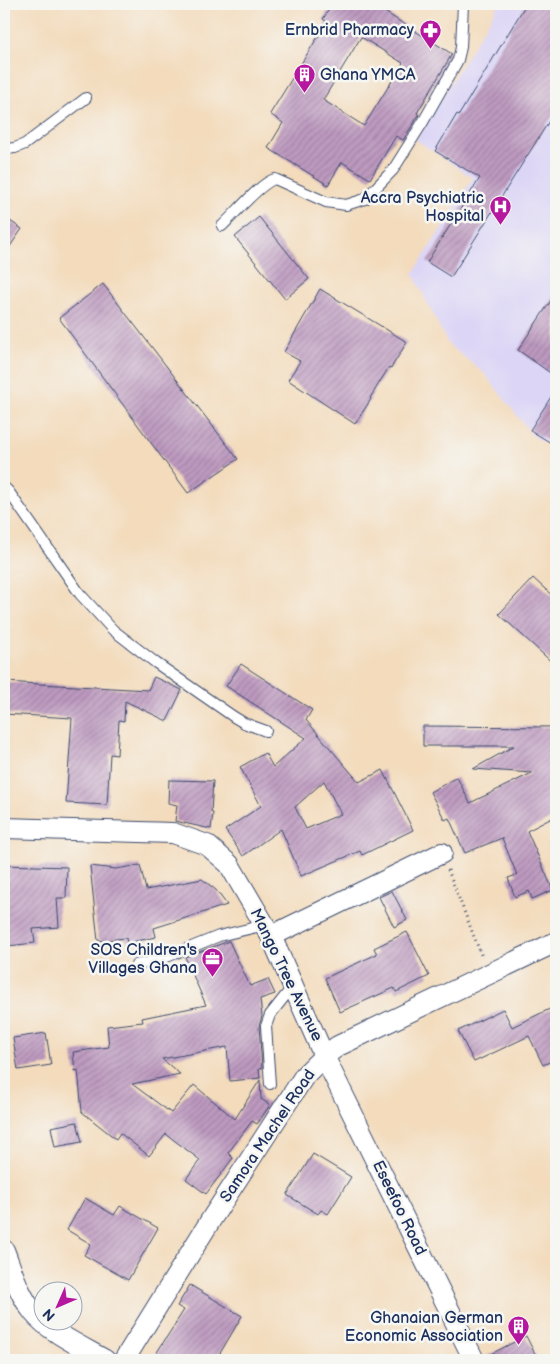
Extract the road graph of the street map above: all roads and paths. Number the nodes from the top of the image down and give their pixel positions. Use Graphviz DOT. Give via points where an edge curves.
graph roads {
  1 [pos="463,4"];
  2 [pos="86,98"];
  3 [pos="4,149"];
  4 [pos="222,226"];
  5 [pos="4,487"];
  6 [pos="266,731"];
  7 [pos="4,828"];
  8 [pos="442,853"];
  9 [pos="268,931"];
  10 [pos="556,942"];
  11 [pos="136,966"];
  12 [pos="489,975"];
  13 [pos="293,986"];
  14 [pos="324,1056"];
  15 [pos="270,1084"];
  16 [pos="4,1250"];
  17 [pos="104,1360"];
  18 [pos="124,1360"];
  19 [pos="474,1360"];
  1 -- 4 [label="lane" via="458,60 393,170 365,199 346,205 326,202 275,179 260,188"];
  2 -- 3 [label="lane" via="24,144"];
  5 -- 6 [label="lane" via="80,594 113,630 234,717"];
  7 -- 9 [label="street, Mango Tree Avenue" via="165,832 207,845 229,864"];
  8 -- 9 [label="street"];
  8 -- 12 [label="path"];
  9 -- 11 [label="lane" via="219,936"];
  9 -- 13 [label="street, Mango Tree Avenue"];
  10 -- 12 [label="street, Samora Machel Road"];
  12 -- 14 [label="street, Samora Machel Road" via="338,1046"];
  13 -- 14 [label="street, Mango Tree Avenue"];
  13 -- 15 [label="lane" via="270,1015 266,1026"];
  14 -- 18 [label="street, Samora Machel Road" via="305,1075"];
  14 -- 19 [label="street, Eseefoo Road"];
  16 -- 17 [label="street" via="22,1295 33,1312 43,1322"];
}
